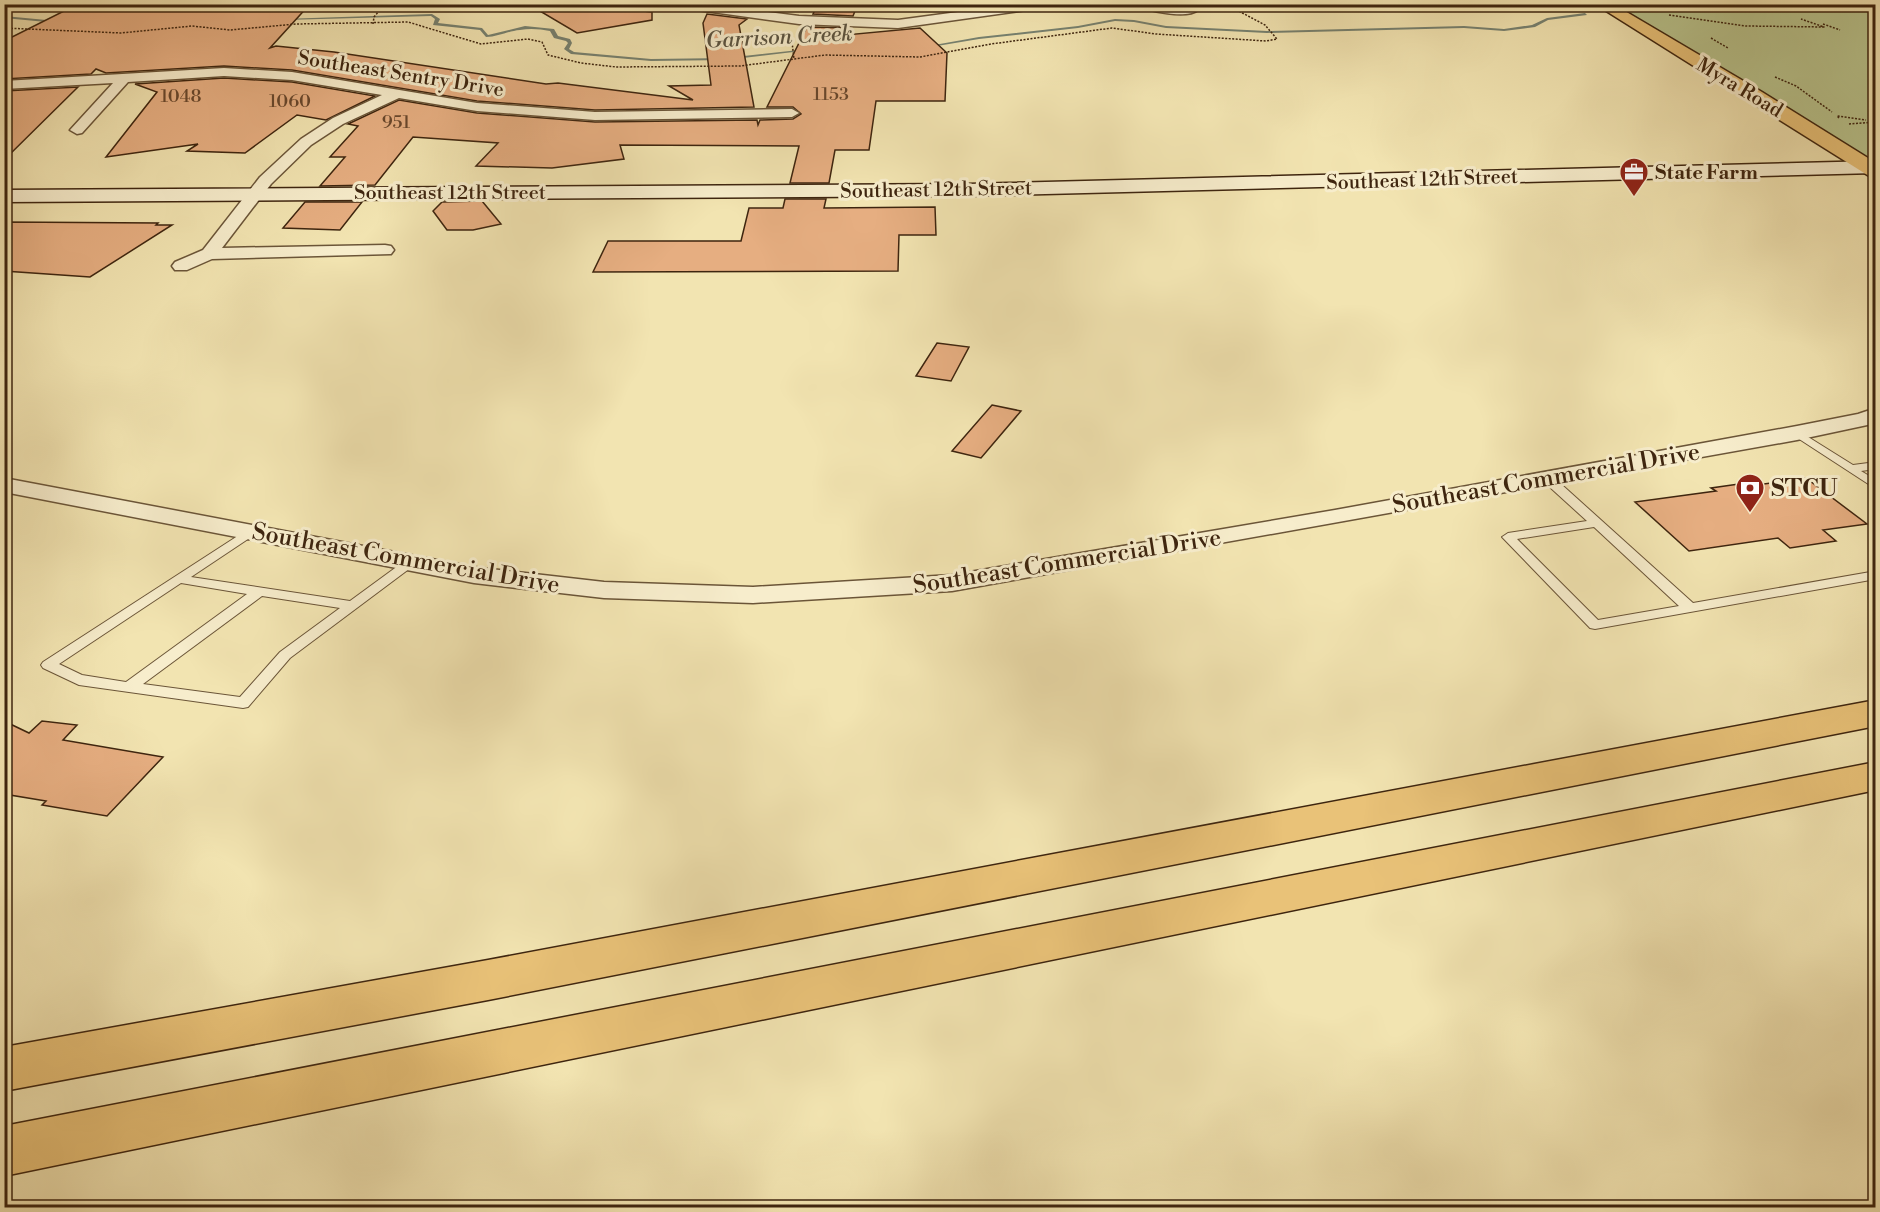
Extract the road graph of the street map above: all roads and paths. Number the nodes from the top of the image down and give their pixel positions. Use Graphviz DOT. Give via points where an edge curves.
graph roads {
  1 [pos="22,4"];
  2 [pos="385,4"];
  3 [pos="635,4"];
  4 [pos="1048,4"];
  5 [pos="1142,4"];
  6 [pos="1234,4"];
  7 [pos="1602,4"];
  8 [pos="683,5"];
  9 [pos="1018,7"];
  10 [pos="1192,10"];
  11 [pos="4,11"];
  12 [pos="1669,15"];
  13 [pos="1801,19"];
  14 [pos="373,24"];
  15 [pos="1822,24"];
  16 [pos="4,28"];
  17 [pos="1840,30"];
  18 [pos="791,49"];
  19 [pos="794,59"];
  20 [pos="125,77"];
  21 [pos="4,85"];
  22 [pos="396,94"];
  23 [pos="792,113"];
  24 [pos="1841,121"];
  25 [pos="1875,122"];
  26 [pos="77,130"];
  27 [pos="1873,169"];
  28 [pos="254,193"];
  29 [pos="4,196"];
  30 [pos="385,250"];
  31 [pos="209,254"];
  32 [pos="181,266"];
  33 [pos="1875,414"];
  34 [pos="1797,433"];
  35 [pos="1875,465"];
  36 [pos="1851,469"];
  37 [pos="1547,478"];
  38 [pos="4,485"];
  39 [pos="1875,486"];
  40 [pos="1596,523"];
  41 [pos="250,532"];
  42 [pos="411,563"];
  43 [pos="1875,575"];
  44 [pos="179,579"];
  45 [pos="260,591"];
  46 [pos="352,606"];
  47 [pos="1690,608"];
  48 [pos="129,687"];
  49 [pos="1875,713"];
  50 [pos="1875,776"];
  51 [pos="4,1069"];
  52 [pos="4,1151"];
  1 -- 11 [label="path"];
  2 -- 14 [label="path"];
  3 -- 8 [label="street"];
  4 -- 9 [label="street"];
  5 -- 10 [label="street"];
  6 -- 19 [label="path" via="1233,8 1268,27 1277,39 1156,34 1112,28 920,57 825,55"];
  7 -- 27 [label="highway, Myra Road"];
  8 -- 9 [label="street" via="799,20 870,18 898,24"];
  12 -- 15 [label="path" via="1775,28 1824,27"];
  13 -- 15 [label="path"];
  14 -- 16 [label="path" via="230,30 192,26 121,33"];
  14 -- 19 [label="path" via="408,22 481,44 534,40 542,42 548,55 554,57 616,67 740,66"];
  15 -- 17 [label="path"];
  18 -- 19 [label="path"];
  20 -- 21 [label="street, Southeast Sentry Drive"];
  20 -- 22 [label="street, Southeast Sentry Drive" via="224,72 281,75"];
  20 -- 26 [label="street"];
  22 -- 23 [label="street, Southeast Sentry Drive" via="593,119"];
  22 -- 28 [label="street" via="345,117 306,142"];
  24 -- 25 [label="path" via="1838,116"];
  27 -- 28 [label="main road, Southeast 12th Street" via="968,190"];
  28 -- 29 [label="main road, Southeast 12th Street"];
  28 -- 31 [label="street"];
  30 -- 31 [label="street"];
  31 -- 32 [label="street"];
  33 -- 34 [label="street, Southeast Commercial Drive"];
  34 -- 36 [label="lane"];
  34 -- 37 [label="street, Southeast Commercial Drive"];
  35 -- 36 [label="lane"];
  36 -- 39 [label="lane"];
  37 -- 40 [label="lane"];
  37 -- 42 [label="street, Southeast Commercial Drive" via="952,583 753,595 604,590 474,575"];
  38 -- 41 [label="street, Southeast Commercial Drive"];
  40 -- 47 [label="lane"];
  40 -- 47 [label="lane" via="1508,537 1595,625"];
  41 -- 42 [label="street, Southeast Commercial Drive"];
  41 -- 44 [label="lane"];
  42 -- 46 [label="lane"];
  43 -- 47 [label="lane"];
  44 -- 45 [label="lane"];
  44 -- 48 [label="lane" via="48,665 79,680"];
  45 -- 46 [label="lane"];
  45 -- 48 [label="lane"];
  46 -- 48 [label="lane" via="285,655 243,703"];
  49 -- 51 [label="highway"];
  50 -- 52 [label="highway"];
}
